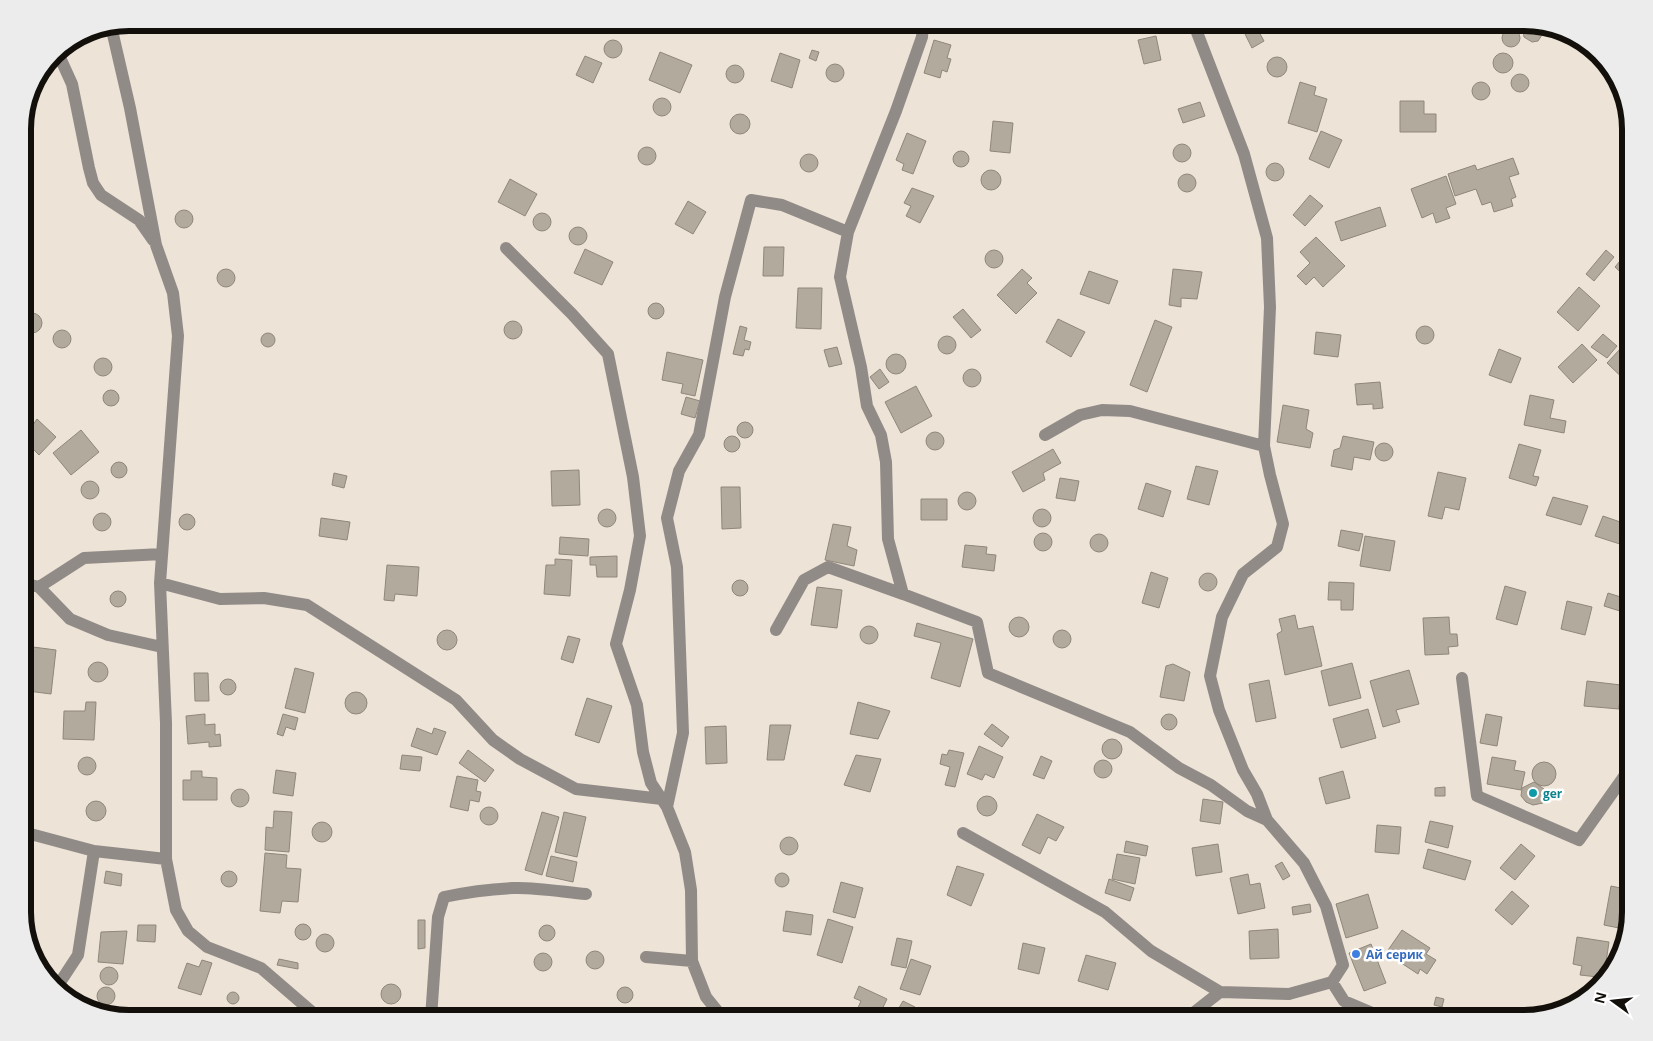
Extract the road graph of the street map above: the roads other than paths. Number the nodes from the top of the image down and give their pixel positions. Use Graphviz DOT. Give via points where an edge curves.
graph roads {
  1 [pos="922,31"];
  2 [pos="1196,31"];
  3 [pos="113,33"];
  4 [pos="62,59"];
  5 [pos="848,232"];
  6 [pos="156,244"];
  7 [pos="506,248"];
  8 [pos="1044,435"];
  9 [pos="1264,446"];
  10 [pos="162,554"];
  11 [pos="160,583"];
  12 [pos="31,585"];
  13 [pos="39,587"];
  14 [pos="903,594"];
  15 [pos="776,630"];
  16 [pos="162,647"];
  17 [pos="1462,678"];
  18 [pos="1622,779"];
  19 [pos="664,803"];
  20 [pos="1267,820"];
  21 [pos="963,833"];
  22 [pos="31,834"];
  23 [pos="94,851"];
  24 [pos="166,858"];
  25 [pos="586,894"];
  26 [pos="646,957"];
  27 [pos="692,961"];
  28 [pos="61,981"];
  29 [pos="1332,982"];
  30 [pos="1220,992"];
  31 [pos="310,1010"];
  32 [pos="431,1010"];
  33 [pos="717,1010"];
  34 [pos="1197,1010"];
  35 [pos="1359,1010"];
  1 -- 5 [label="street" via="896,111"];
  2 -- 9 [label="street" via="1244,154 1267,238 1270,307"];
  3 -- 6 [label="street"];
  4 -- 6 [label="street" via="72,84 94,183 102,195 139,220"];
  5 -- 14 [label="street" via="840,277 868,406 881,435 886,462 888,539"];
  5 -- 19 [label="street" via="782,205 751,200 725,297 699,435 679,471 667,518 677,567 683,733"];
  6 -- 10 [label="street" via="174,293 178,336"];
  7 -- 19 [label="street" via="608,354 633,477 640,536 616,644 637,705 651,783"];
  8 -- 9 [label="street" via="1080,416 1102,410 1130,411"];
  9 -- 20 [label="street" via="1283,524 1277,547 1243,574 1230,600 1222,617 1210,676 1219,710"];
  10 -- 11 [label="street"];
  10 -- 13 [label="street" via="84,558"];
  11 -- 16 [label="street"];
  11 -- 19 [label="street" via="220,599 264,598 307,606 456,700 493,740 520,759 576,789"];
  12 -- 13 [label="street"];
  13 -- 16 [label="street" via="70,619 108,635"];
  14 -- 15 [label="street" via="828,567 804,580"];
  14 -- 20 [label="street" via="977,622 988,673 1130,732 1179,768"];
  16 -- 24 [label="street" via="166,723"];
  17 -- 18 [label="street" via="1476,796 1579,840"];
  19 -- 27 [label="street" via="685,852 691,890"];
  20 -- 29 [label="street" via="1304,863 1326,906 1342,965"];
  21 -- 30 [label="street" via="1105,912 1151,951"];
  22 -- 23 [label="street"];
  23 -- 24 [label="street"];
  23 -- 28 [label="street" via="78,955"];
  24 -- 31 [label="street" via="176,910 188,932 207,947 261,968"];
  25 -- 32 [label="street" via="513,888 476,890 444,897 438,917"];
  26 -- 27 [label="street"];
  27 -- 33 [label="street" via="706,997"];
  29 -- 30 [label="street" via="1290,994"];
  29 -- 35 [label="street" via="1344,1001"];
  30 -- 34 [label="street"];
}
